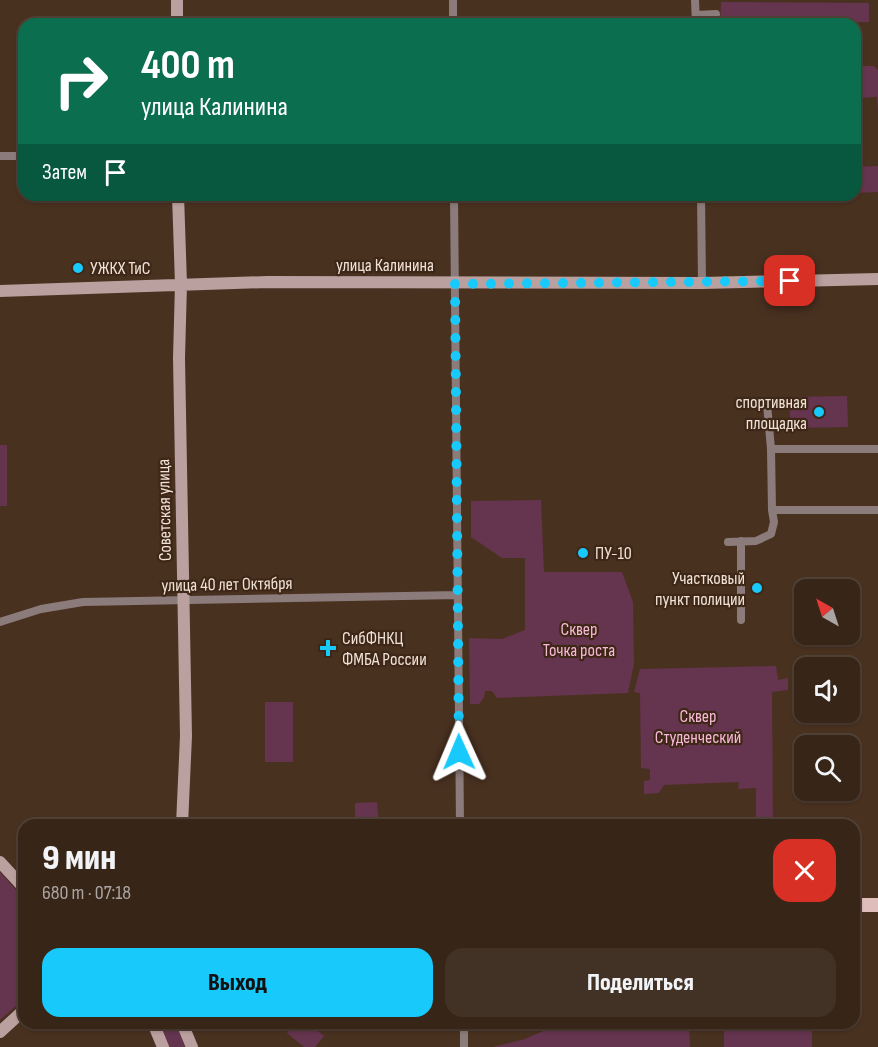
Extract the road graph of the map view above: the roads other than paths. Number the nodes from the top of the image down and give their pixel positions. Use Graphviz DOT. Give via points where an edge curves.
graph roads {
  1 [pos="177,0"];
  2 [pos="453,0"];
  3 [pos="695,0"];
  4 [pos="716,14"];
  5 [pos="177,18"];
  6 [pos="453,18"];
  7 [pos="696,18"];
  8 [pos="703,18"];
  9 [pos="0,156"];
  10 [pos="18,156"];
  11 [pos="178,201"];
  12 [pos="454,201"];
  13 [pos="701,201"];
  14 [pos="878,279"];
  15 [pos="702,283"];
  16 [pos="181,284"];
  17 [pos="455,284"];
  18 [pos="0,291"];
  19 [pos="767,404"];
  20 [pos="771,449"];
  21 [pos="878,449"];
  22 [pos="772,510"];
  23 [pos="878,510"];
  24 [pos="741,541"];
  25 [pos="728,542"];
  26 [pos="458,596"];
  27 [pos="184,601"];
  28 [pos="741,620"];
  29 [pos="0,622"];
  30 [pos="182,819"];
  31 [pos="460,819"];
  32 [pos="0,862"];
  33 [pos="18,882"];
  34 [pos="860,905"];
  35 [pos="878,905"];
  36 [pos="18,1016"];
  37 [pos="156,1029"];
  38 [pos="184,1029"];
  39 [pos="464,1029"];
  40 [pos="0,1032"];
  41 [pos="163,1047"];
  42 [pos="192,1047"];
  43 [pos="464,1047"];
  1 -- 5 [label="main road"];
  2 -- 6 [label="street"];
  3 -- 7 [label="street"];
  4 -- 8 [label="street"];
  9 -- 10 [label="street"];
  11 -- 16 [label="main road, Советская улица"];
  12 -- 17 [label="street"];
  13 -- 15 [label="street"];
  14 -- 15 [label="main road, улица Калинина"];
  15 -- 17 [label="main road, улица Калинина"];
  16 -- 17 [label="main road, улица Калинина"];
  16 -- 18 [label="main road, улица Калинина"];
  16 -- 27 [label="main road, Советская улица"];
  17 -- 26 [label="street"];
  19 -- 20 [label="street"];
  20 -- 21 [label="street"];
  20 -- 22 [label="street"];
  22 -- 23 [label="street"];
  22 -- 24 [label="street" via="771,534 763,539"];
  24 -- 25 [label="street"];
  24 -- 28 [label="street"];
  26 -- 27 [label="street, улица 40 лет Октября"];
  26 -- 31 [label="street"];
  27 -- 29 [label="street, улица 40 лет Октября" via="82,602"];
  27 -- 30 [label="main road, Советская улица" via="186,736"];
  32 -- 33 [label="main road"];
  34 -- 35 [label="main road"];
  36 -- 40 [label="main road"];
  37 -- 41 [label="main road"];
  38 -- 42 [label="main road"];
  39 -- 43 [label="street"];
}
